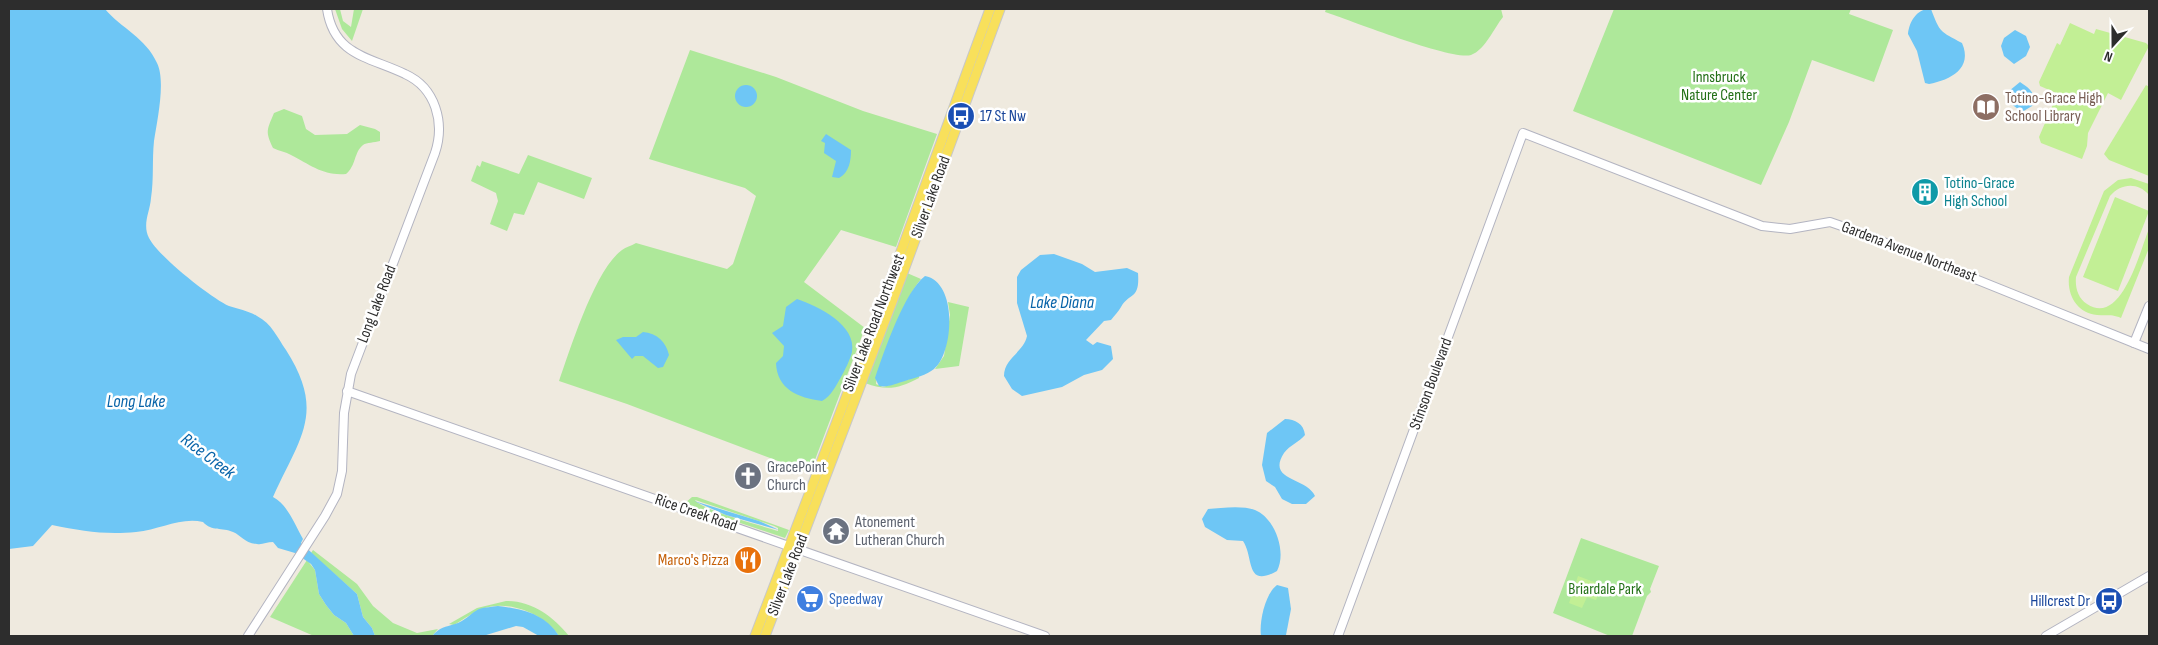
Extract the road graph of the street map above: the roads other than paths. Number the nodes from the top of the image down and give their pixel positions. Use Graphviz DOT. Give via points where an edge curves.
graph roads {
  1 [pos="327,9"];
  2 [pos="990,9"];
  3 [pos="1000,9"];
  4 [pos="1523,133"];
  5 [pos="2149,306"];
  6 [pos="2134,343"];
  7 [pos="2149,349"];
  8 [pos="347,390"];
  9 [pos="789,546"];
  10 [pos="798,549"];
  11 [pos="2149,576"];
  12 [pos="248,636"];
  13 [pos="756,636"];
  14 [pos="765,636"];
  15 [pos="1044,636"];
  16 [pos="1338,636"];
  17 [pos="2046,636"];
  1 -- 8 [label="street, Long Lake Road" via="334,32 351,51 406,74 423,87 434,104 440,128 435,153"];
  2 -- 9 [label="main road, Silver Lake Road Northwest"];
  3 -- 10 [label="main road, Silver Lake Road"];
  4 -- 6 [label="street, Gardena Avenue Northeast" via="1762,226 1790,229 1830,222 1856,230"];
  4 -- 16 [label="street, Stinson Boulevard"];
  5 -- 6 [label="street"];
  6 -- 7 [label="street, Gardena Avenue Northeast"];
  8 -- 9 [label="street, Rice Creek Road"];
  8 -- 12 [label="street, Long Lake Road" via="340,484 333,503"];
  9 -- 10 [label="street, Rice Creek Road"];
  9 -- 13 [label="main road, Silver Lake Road Northwest"];
  10 -- 14 [label="main road, Silver Lake Road"];
  10 -- 15 [label="street, Rice Creek Road"];
  11 -- 17 [label="street"];
}
